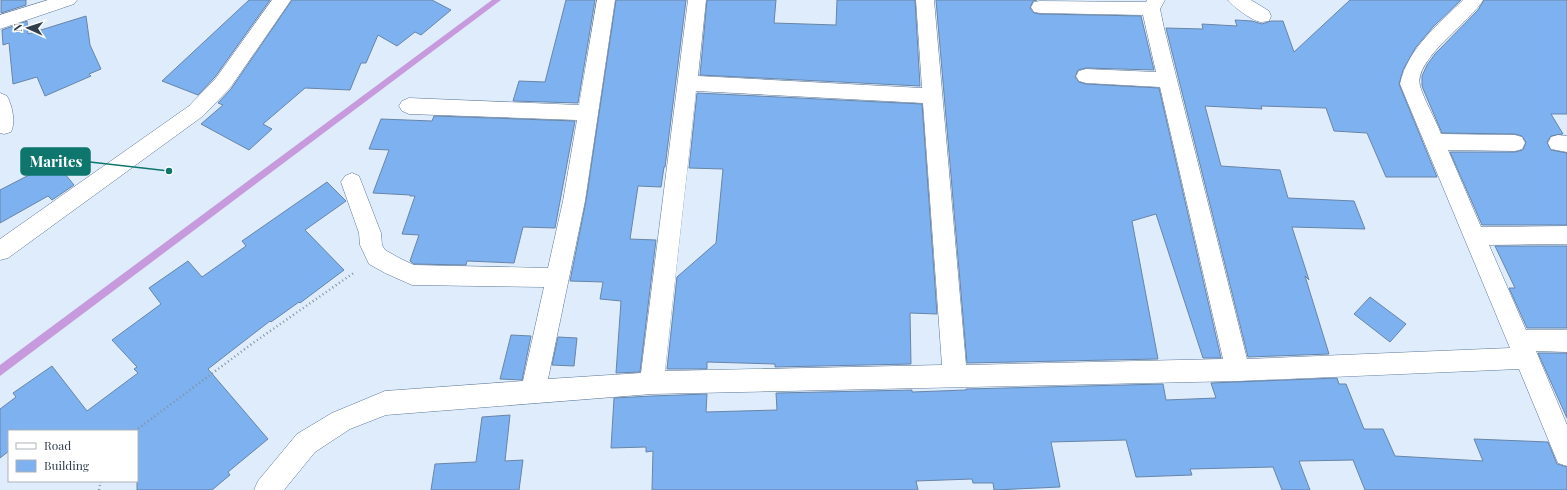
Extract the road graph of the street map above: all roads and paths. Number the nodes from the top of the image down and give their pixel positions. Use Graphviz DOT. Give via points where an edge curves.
graph roads {
  1 [pos="68,0"];
  2 [pos="282,0"];
  3 [pos="606,0"];
  4 [pos="697,0"];
  5 [pos="925,0"];
  6 [pos="1237,0"];
  7 [pos="1474,0"];
  8 [pos="1153,4"];
  9 [pos="1040,7"];
  10 [pos="1262,16"];
  11 [pos="0,22"];
  12 [pos="1086,76"];
  13 [pos="1167,80"];
  14 [pos="687,83"];
  15 [pos="933,96"];
  16 [pos="0,101"];
  17 [pos="409,106"];
  18 [pos="589,113"];
  19 [pos="4,126"];
  20 [pos="1435,142"];
  21 [pos="1515,143"];
  22 [pos="352,182"];
  23 [pos="1567,235"];
  24 [pos="1475,236"];
  25 [pos="0,251"];
  26 [pos="377,257"];
  27 [pos="558,278"];
  28 [pos="1567,341"];
  29 [pos="1523,349"];
  30 [pos="1238,370"];
  31 [pos="955,376"];
  32 [pos="652,383"];
  33 [pos="533,392"];
  34 [pos="136,430"];
  35 [pos="1567,454"];
  36 [pos="266,490"];
  1 -- 11 [label="street"];
  2 -- 25 [label="street" via="223,83 196,111"];
  3 -- 18 [label="street"];
  4 -- 14 [label="street"];
  5 -- 15 [label="street"];
  6 -- 10 [label="street"];
  7 -- 20 [label="street" via="1424,51 1413,70 1410,84"];
  8 -- 9 [label="street"];
  8 -- 13 [label="street"];
  12 -- 13 [label="street"];
  13 -- 30 [label="street"];
  14 -- 15 [label="street"];
  14 -- 32 [label="street"];
  15 -- 31 [label="street"];
  16 -- 19 [label="street"];
  17 -- 18 [label="street"];
  18 -- 27 [label="street"];
  20 -- 21 [label="street"];
  20 -- 24 [label="street"];
  22 -- 26 [label="street"];
  23 -- 24 [label="street"];
  24 -- 29 [label="street"];
  26 -- 27 [label="street" via="412,275"];
  26 -- 34 [label="path" via="252,343"];
  27 -- 33 [label="street"];
  28 -- 29 [label="street"];
  29 -- 30 [label="street"];
  29 -- 35 [label="street"];
  30 -- 31 [label="street"];
  31 -- 32 [label="street"];
  32 -- 33 [label="street"];
  33 -- 36 [label="street" via="385,403 341,421 306,443"];
}
